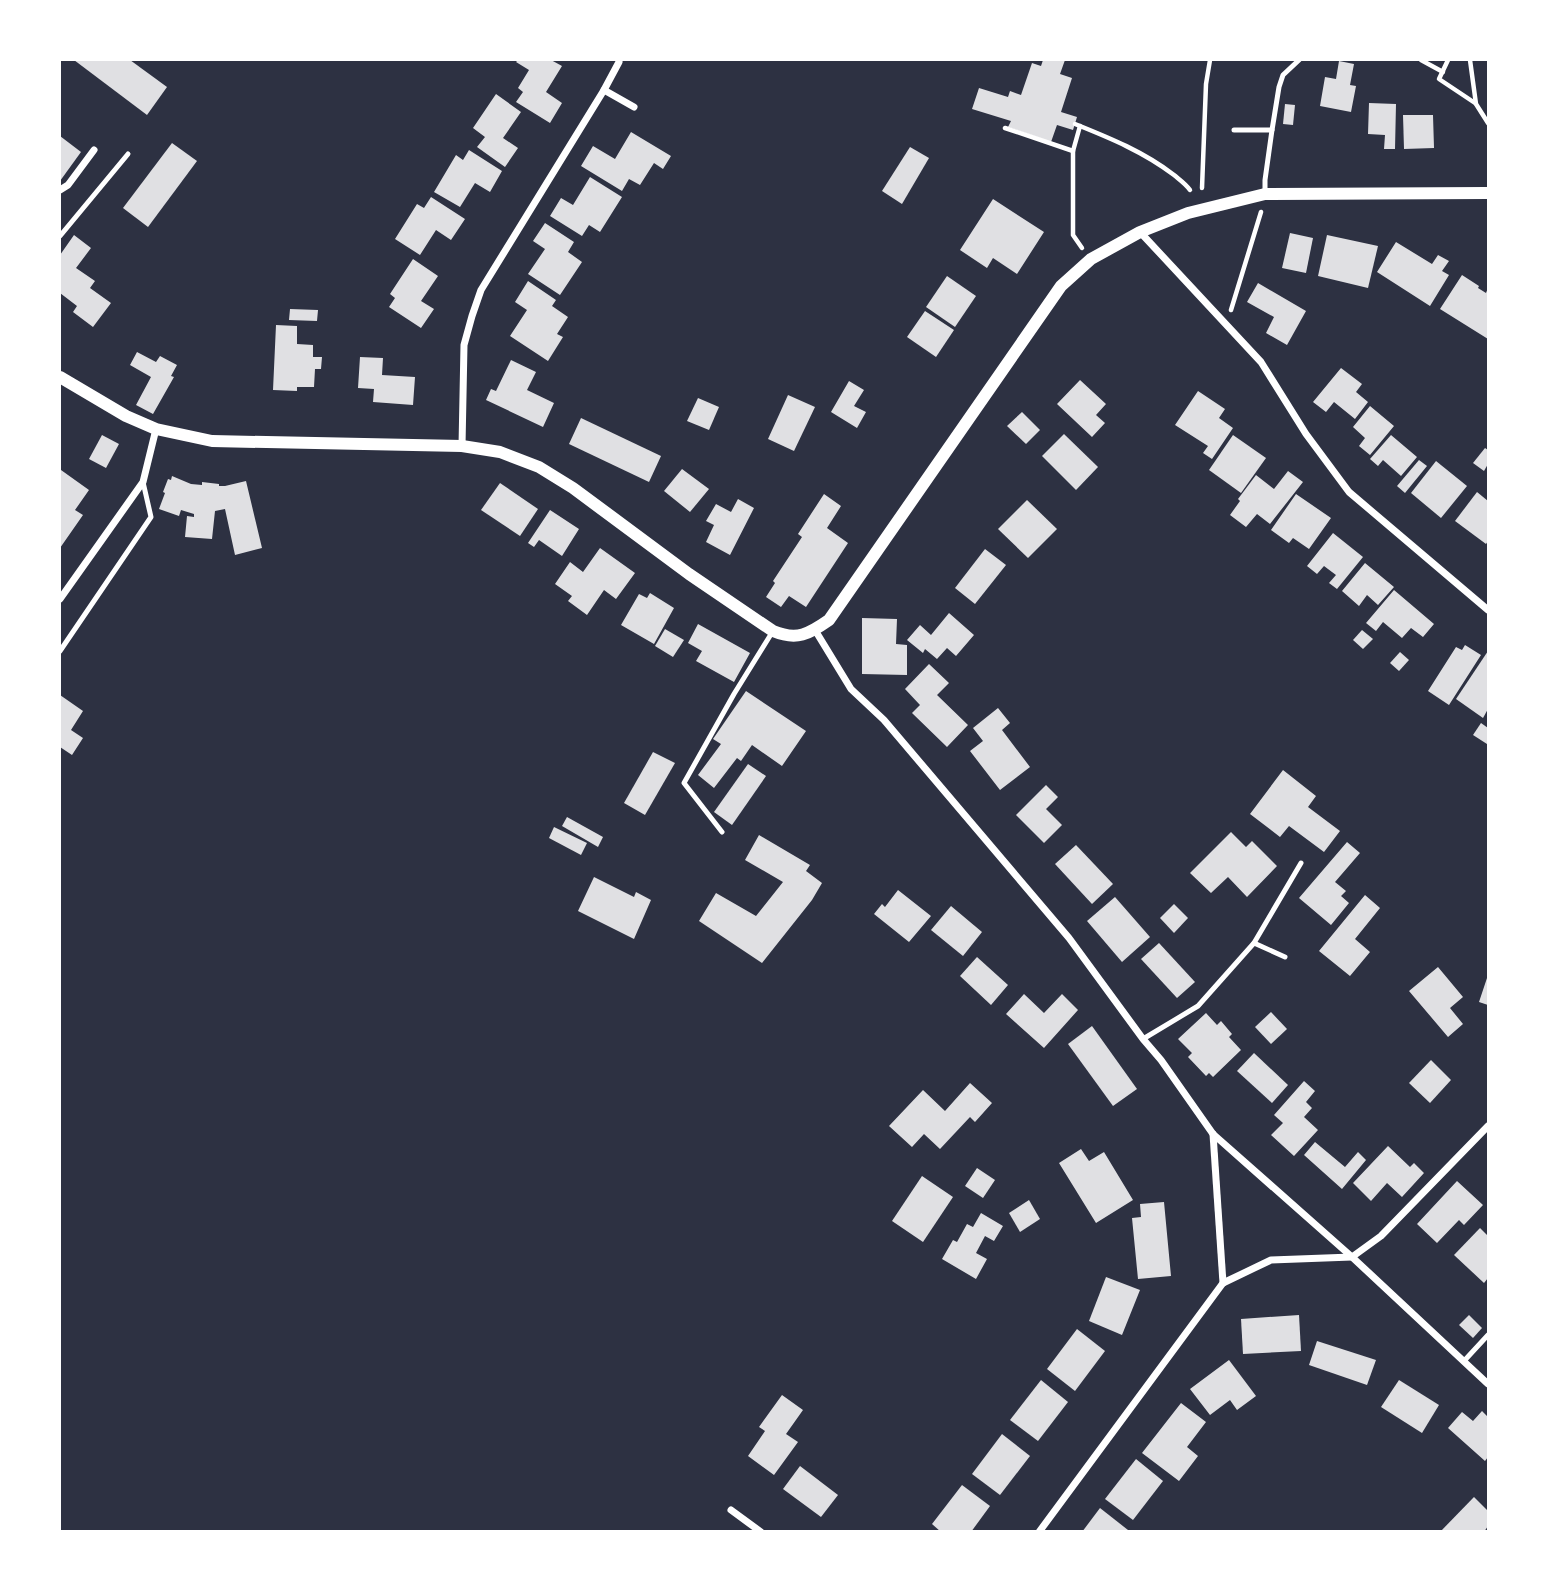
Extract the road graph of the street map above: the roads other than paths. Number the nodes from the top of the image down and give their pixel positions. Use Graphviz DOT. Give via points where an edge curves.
graph roads {
  1 [pos="1299,60"];
  2 [pos="620,62"];
  3 [pos="604,90"];
  4 [pos="634,107"];
  5 [pos="1234,130"];
  6 [pos="1272,130"];
  7 [pos="94,150"];
  8 [pos="128,154"];
  9 [pos="60,190"];
  10 [pos="1489,193"];
  11 [pos="1265,194"];
  12 [pos="1140,232"];
  13 [pos="60,236"];
  14 [pos="60,377"];
  15 [pos="156,429"];
  16 [pos="462,446"];
  17 [pos="143,482"];
  18 [pos="60,599"];
  19 [pos="1489,610"];
  20 [pos="815,630"];
  21 [pos="773,631"];
  22 [pos="60,651"];
  23 [pos="722,832"];
  24 [pos="1301,863"];
  25 [pos="1254,943"];
  26 [pos="1285,957"];
  27 [pos="1143,1039"];
  28 [pos="1489,1126"];
  29 [pos="1213,1134"];
  30 [pos="1352,1257"];
  31 [pos="1223,1283"];
  32 [pos="1489,1335"];
  33 [pos="1464,1361"];
  34 [pos="1489,1384"];
  35 [pos="731,1510"];
  36 [pos="761,1531"];
  37 [pos="1039,1531"];
  1 -- 6 [label="lane" via="1283,75"];
  2 -- 3 [label="street"];
  3 -- 4 [label="street"];
  3 -- 16 [label="street" via="481,290 464,345"];
  5 -- 6 [label="lane"];
  6 -- 11 [label="lane"];
  7 -- 9 [label="street"];
  8 -- 13 [label="lane"];
  10 -- 11 [label="street"];
  11 -- 12 [label="street" via="1188,213"];
  12 -- 19 [label="street" via="1262,362 1349,492"];
  12 -- 20 [label="street" via="1091,259 1061,286 829,620"];
  14 -- 15 [label="street"];
  15 -- 16 [label="street" via="212,441"];
  15 -- 17 [label="street"];
  16 -- 21 [label="street" via="500,452 539,467"];
  17 -- 18 [label="street"];
  17 -- 22 [label="lane" via="151,517"];
  20 -- 21 [label="street" via="797,637"];
  20 -- 27 [label="street" via="851,689 884,720 1069,938"];
  21 -- 23 [label="lane" via="684,783"];
  24 -- 25 [label="lane"];
  25 -- 26 [label="lane"];
  25 -- 27 [label="lane" via="1198,1006"];
  27 -- 29 [label="street"];
  28 -- 30 [label="street" via="1381,1236"];
  29 -- 30 [label="street"];
  29 -- 31 [label="street"];
  30 -- 31 [label="street" via="1271,1260"];
  30 -- 33 [label="street"];
  31 -- 37 [label="street"];
  32 -- 33 [label="lane"];
  33 -- 34 [label="street"];
  35 -- 36 [label="street"];
}
